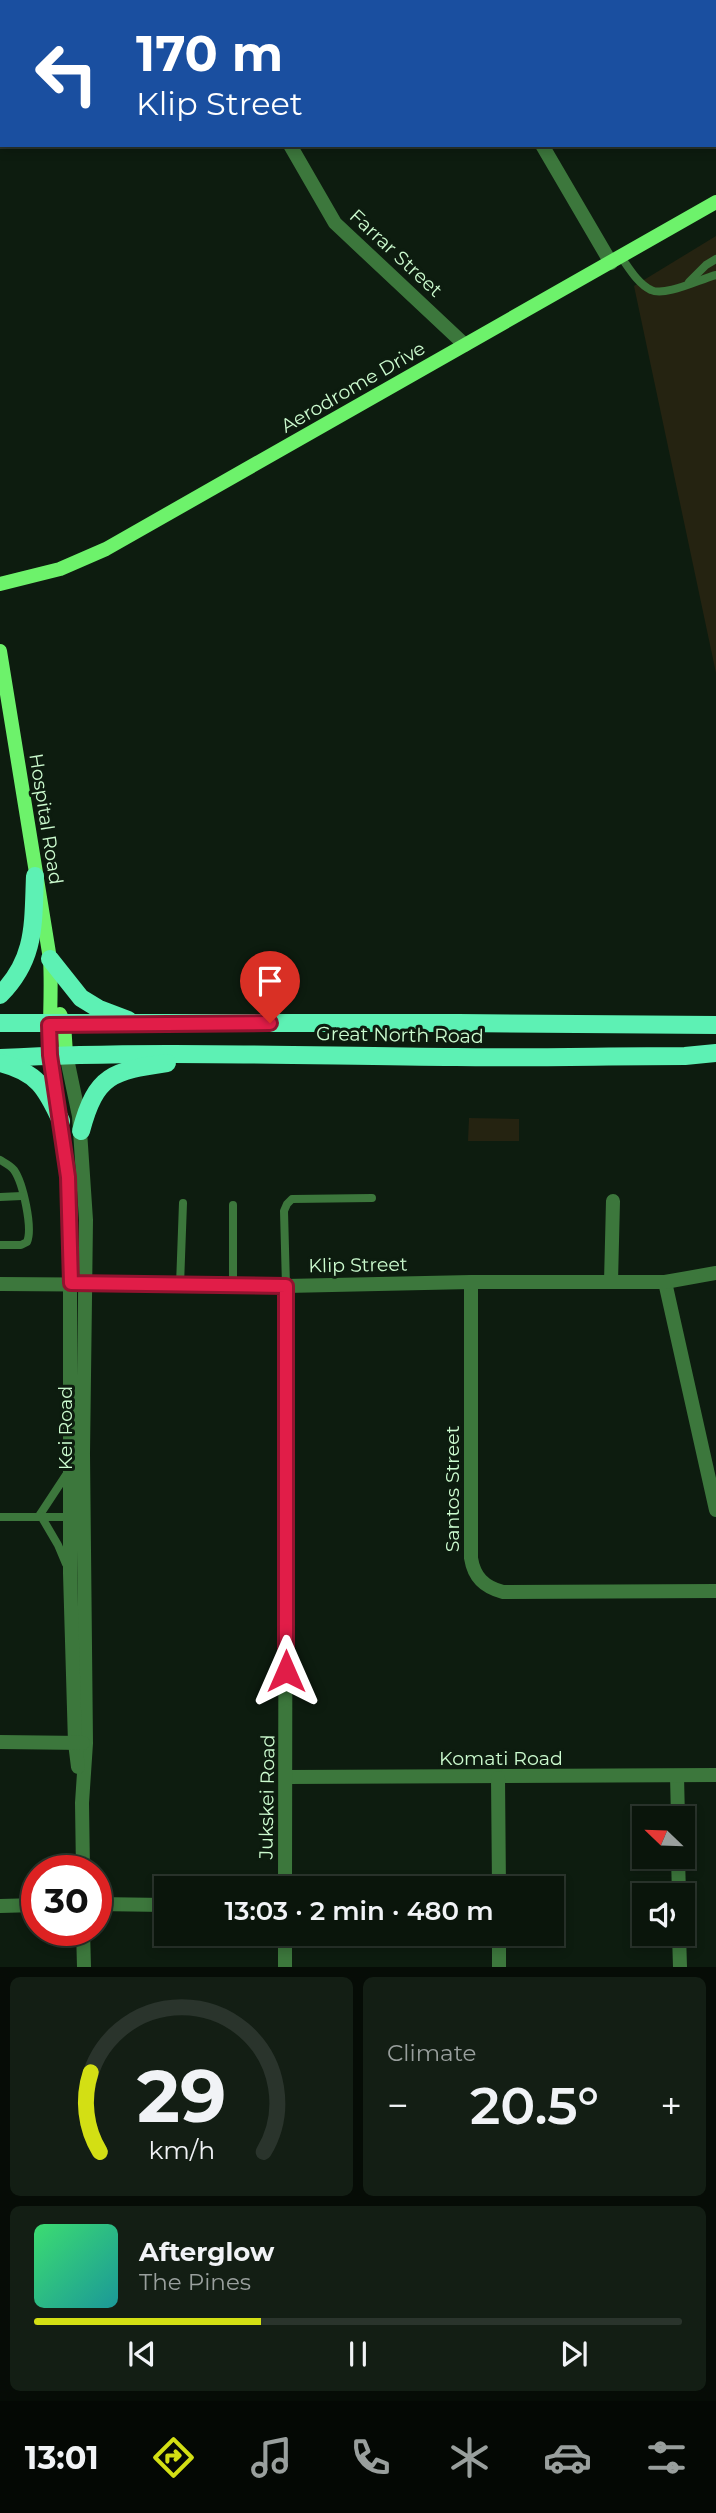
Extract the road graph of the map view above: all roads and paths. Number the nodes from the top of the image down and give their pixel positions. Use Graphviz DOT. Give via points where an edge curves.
graph roads {
  1 [pos="291,147"];
  2 [pos="543,147"];
  3 [pos="716,202"];
  4 [pos="716,259"];
  5 [pos="616,260"];
  6 [pos="716,275"];
  7 [pos="687,284"];
  8 [pos="465,345"];
  9 [pos="0,584"];
  10 [pos="0,652"];
  11 [pos="35,876"];
  12 [pos="50,959"];
  13 [pos="0,996"];
  14 [pos="0,1023"];
  15 [pos="136,1023"];
  16 [pos="56,1024"];
  17 [pos="716,1025"];
  18 [pos="215,1052"];
  19 [pos="716,1053"];
  20 [pos="58,1055"];
  21 [pos="0,1060"];
  22 [pos="61,1121"];
  23 [pos="81,1131"];
  24 [pos="0,1160"];
  25 [pos="22,1196"];
  26 [pos="0,1197"];
  27 [pos="372,1198"];
  28 [pos="613,1201"];
  29 [pos="183,1203"];
  30 [pos="233,1205"];
  31 [pos="0,1245"];
  32 [pos="716,1273"];
  33 [pos="471,1282"];
  34 [pos="611,1282"];
  35 [pos="664,1282"];
  36 [pos="78,1283"];
  37 [pos="0,1284"];
  38 [pos="180,1285"];
  39 [pos="233,1285"];
  40 [pos="286,1286"];
  41 [pos="70,1466"];
  42 [pos="716,1510"];
  43 [pos="40,1516"];
  44 [pos="0,1517"];
  45 [pos="77,1517"];
  46 [pos="70,1573"];
  47 [pos="716,1591"];
  48 [pos="0,1742"];
  49 [pos="81,1743"];
  50 [pos="677,1776"];
  51 [pos="716,1776"];
  52 [pos="286,1777"];
  53 [pos="498,1778"];
  54 [pos="678,1806"];
  55 [pos="83,1855"];
  56 [pos="285,1876"];
  57 [pos="499,1876"];
  58 [pos="112,1904"];
  59 [pos="21,1905"];
  60 [pos="154,1905"];
  61 [pos="0,1906"];
  62 [pos="83,1946"];
  63 [pos="285,1946"];
  64 [pos="499,1946"];
  65 [pos="679,1946"];
  66 [pos="83,1967"];
  67 [pos="285,1967"];
  68 [pos="499,1967"];
  69 [pos="680,1967"];
  1 -- 8 [label="street, Farrar Street" via="335,223"];
  2 -- 5 [label="street"];
  3 -- 5 [label="street, Aerodrome Drive"];
  4 -- 7 [label="lane"];
  5 -- 7 [label="lane" via="654,291"];
  5 -- 8 [label="street, Aerodrome Drive"];
  6 -- 7 [label="lane"];
  8 -- 9 [label="street, Aerodrome Drive" via="106,549 60,569"];
  10 -- 11 [label="street, Hospital Road"];
  11 -- 12 [label="street, Hospital Road"];
  11 -- 13 [label="main road" via="31,944 12,984"];
  12 -- 15 [label="main road" via="80,998"];
  12 -- 16 [label="street, Hospital Road"];
  14 -- 16 [label="main road, Great North Road"];
  15 -- 16 [label="main road, Great North Road"];
  15 -- 17 [label="main road, Great North Road"];
  16 -- 20 [label="street, Hospital Road"];
  18 -- 19 [label="main road, Great North Road" via="457,1057"];
  18 -- 20 [label="main road, Great North Road"];
  18 -- 23 [label="main road" via="118,1072 100,1085"];
  20 -- 21 [label="main road, Great North Road"];
  20 -- 22 [label="street, Kei Road"];
  20 -- 23 [label="street, Kei Road"];
  21 -- 22 [label="main road" via="28,1073 48,1092"];
  22 -- 36 [label="street, Kei Road"];
  23 -- 36 [label="street, Kei Road" via="85,1187"];
  24 -- 25 [label="lane" via="12,1167"];
  25 -- 26 [label="lane"];
  25 -- 31 [label="lane" via="31,1229 27,1242"];
  27 -- 40 [label="lane" via="292,1199 287,1203"];
  28 -- 34 [label="street"];
  29 -- 38 [label="lane"];
  30 -- 39 [label="lane"];
  32 -- 35 [label="street, Klip Street"];
  33 -- 34 [label="street, Klip Street"];
  33 -- 40 [label="street, Klip Street"];
  33 -- 47 [label="street, Santos Street" via="471,1558 480,1580 503,1592"];
  34 -- 35 [label="street, Klip Street"];
  35 -- 42 [label="street"];
  36 -- 37 [label="street, Klip Street"];
  36 -- 38 [label="street, Klip Street"];
  36 -- 41 [label="street, Kei Road"];
  36 -- 45 [label="street, Kei Road"];
  38 -- 39 [label="street, Klip Street"];
  39 -- 40 [label="street, Klip Street"];
  40 -- 52 [label="street, Jukskei Road"];
  41 -- 43 [label="lane"];
  41 -- 45 [label="street, Kei Road"];
  43 -- 44 [label="lane"];
  43 -- 45 [label="lane"];
  43 -- 46 [label="lane"];
  45 -- 46 [label="street, Kei Road"];
  45 -- 49 [label="street, Kei Road"];
  46 -- 49 [label="street, Kei Road"];
  48 -- 49 [label="street"];
  49 -- 55 [label="street, Kei Road"];
  50 -- 51 [label="street, Komati Road"];
  50 -- 53 [label="street, Komati Road"];
  50 -- 54 [label="street"];
  52 -- 53 [label="street, Komati Road"];
  52 -- 56 [label="street, Jukskei Road"];
  53 -- 57 [label="street"];
  58 -- 60 [label="street"];
  59 -- 61 [label="street"];
  62 -- 66 [label="street"];
  63 -- 67 [label="street"];
  64 -- 68 [label="street"];
  65 -- 69 [label="street"];
}
